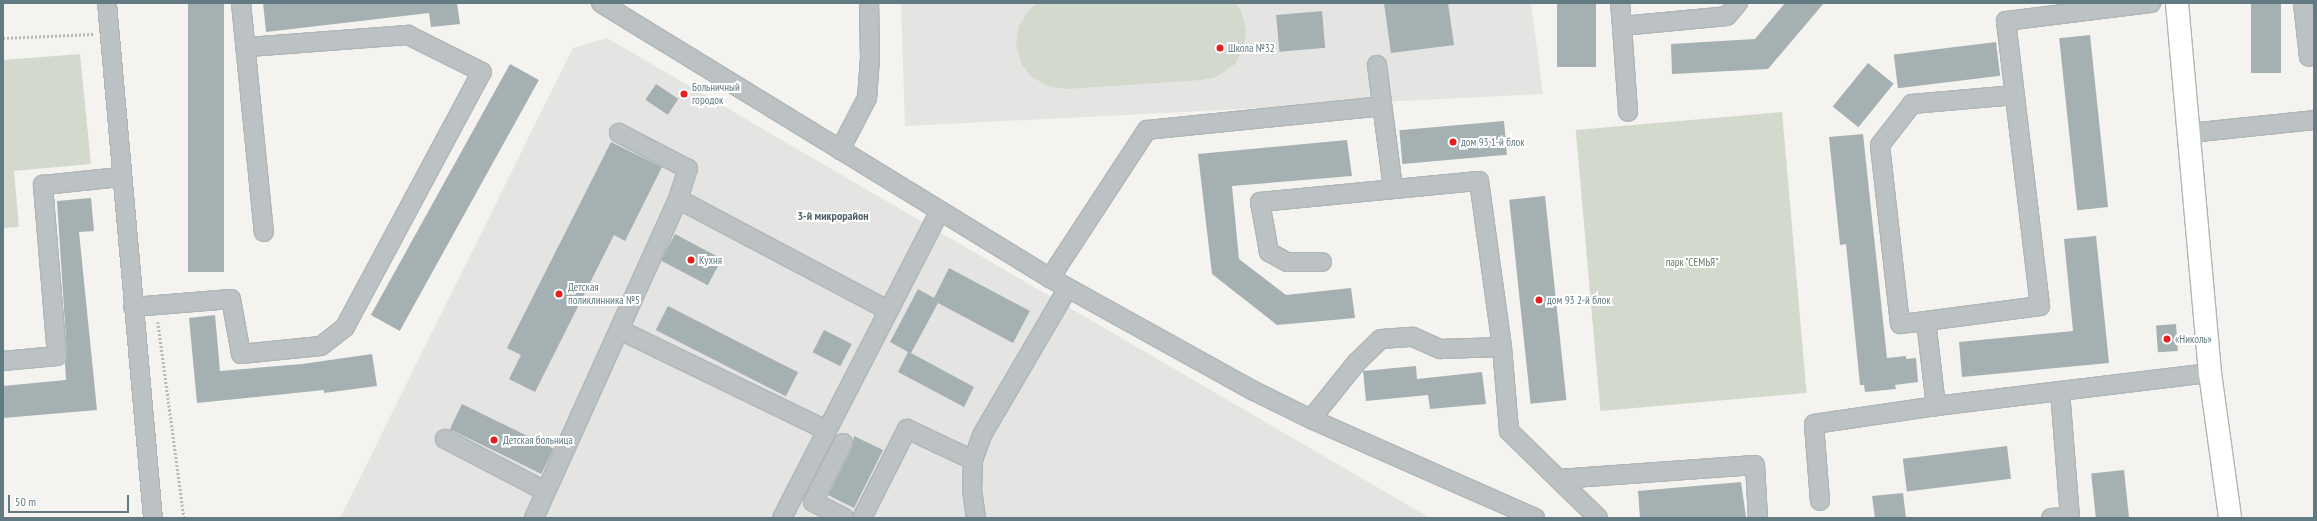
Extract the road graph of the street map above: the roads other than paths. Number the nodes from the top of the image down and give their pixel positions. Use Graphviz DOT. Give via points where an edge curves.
graph roads {
  1 [pos="107,3"];
  2 [pos="240,3"];
  3 [pos="601,3"];
  4 [pos="869,3"];
  5 [pos="1620,3"];
  6 [pos="1738,3"];
  7 [pos="2151,3"];
  8 [pos="2177,3"];
  9 [pos="2302,3"];
  10 [pos="2030,10"];
  11 [pos="1622,26"];
  12 [pos="247,47"];
  13 [pos="2309,57"];
  14 [pos="1376,65"];
  15 [pos="2015,95"];
  16 [pos="1382,106"];
  17 [pos="1628,112"];
  18 [pos="2314,120"];
  19 [pos="619,133"];
  20 [pos="2189,133"];
  21 [pos="840,150"];
  22 [pos="121,177"];
  23 [pos="1393,189"];
  24 [pos="678,199"];
  25 [pos="939,212"];
  26 [pos="264,232"];
  27 [pos="1322,262"];
  28 [pos="1050,278"];
  29 [pos="1068,288"];
  30 [pos="133,307"];
  31 [pos="888,310"];
  32 [pos="1926,321"];
  33 [pos="620,330"];
  34 [pos="1502,347"];
  35 [pos="3,361"];
  36 [pos="2210,372"];
  37 [pos="2060,391"];
  38 [pos="1936,406"];
  39 [pos="1311,419"];
  40 [pos="826,430"];
  41 [pos="445,439"];
  42 [pos="842,443"];
  43 [pos="973,460"];
  44 [pos="1559,479"];
  45 [pos="545,491"];
  46 [pos="1820,501"];
  47 [pos="1499,511"];
  48 [pos="153,518"];
  49 [pos="534,518"];
  50 [pos="782,518"];
  51 [pos="844,518"];
  52 [pos="862,518"];
  53 [pos="976,518"];
  54 [pos="1535,518"];
  55 [pos="1598,518"];
  56 [pos="1758,518"];
  57 [pos="2051,518"];
  58 [pos="2070,518"];
  59 [pos="2230,518"];
  1 -- 22 [label="street"];
  2 -- 12 [label="street"];
  3 -- 21 [label="street"];
  4 -- 21 [label="street" via="870,58 867,98"];
  5 -- 11 [label="street"];
  6 -- 11 [label="street" via="1727,16"];
  7 -- 10 [label="street"];
  8 -- 20 [label="main road"];
  9 -- 13 [label="street"];
  10 -- 15 [label="street" via="2006,21"];
  11 -- 17 [label="street"];
  12 -- 26 [label="street"];
  12 -- 30 [label="street" via="408,36 482,72 345,327 321,346 241,354 231,299"];
  14 -- 16 [label="street"];
  15 -- 32 [label="street" via="2040,306"];
  15 -- 32 [label="street" via="1912,104 1880,146 1900,324"];
  16 -- 23 [label="street"];
  16 -- 28 [label="street" via="1147,130"];
  18 -- 20 [label="street"];
  19 -- 24 [label="street" via="688,169"];
  20 -- 36 [label="main road"];
  21 -- 25 [label="street"];
  22 -- 30 [label="street"];
  22 -- 35 [label="street" via="43,185 57,356"];
  23 -- 27 [label="street" via="1260,202 1269,252 1287,262"];
  23 -- 34 [label="street" via="1479,181"];
  24 -- 31 [label="street"];
  24 -- 33 [label="street"];
  25 -- 28 [label="street"];
  25 -- 31 [label="street"];
  28 -- 29 [label="street"];
  29 -- 39 [label="street" via="1254,391"];
  29 -- 43 [label="street" via="982,435"];
  30 -- 48 [label="street"];
  31 -- 40 [label="street"];
  32 -- 38 [label="street"];
  33 -- 40 [label="street"];
  33 -- 45 [label="street"];
  34 -- 39 [label="street" via="1440,349 1414,337 1381,339 1357,362"];
  34 -- 44 [label="street" via="1509,431"];
  36 -- 37 [label="street"];
  36 -- 59 [label="main road"];
  37 -- 38 [label="street"];
  37 -- 58 [label="street"];
  38 -- 46 [label="street" via="1814,424"];
  39 -- 47 [label="street"];
  40 -- 50 [label="street"];
  41 -- 45 [label="street"];
  42 -- 51 [label="street" via="813,502"];
  43 -- 52 [label="street" via="907,429"];
  43 -- 53 [label="street" via="972,491"];
  44 -- 55 [label="street"];
  44 -- 56 [label="street" via="1755,465"];
  45 -- 49 [label="street"];
  47 -- 54 [label="street"];
  57 -- 58 [label="street"];
}
